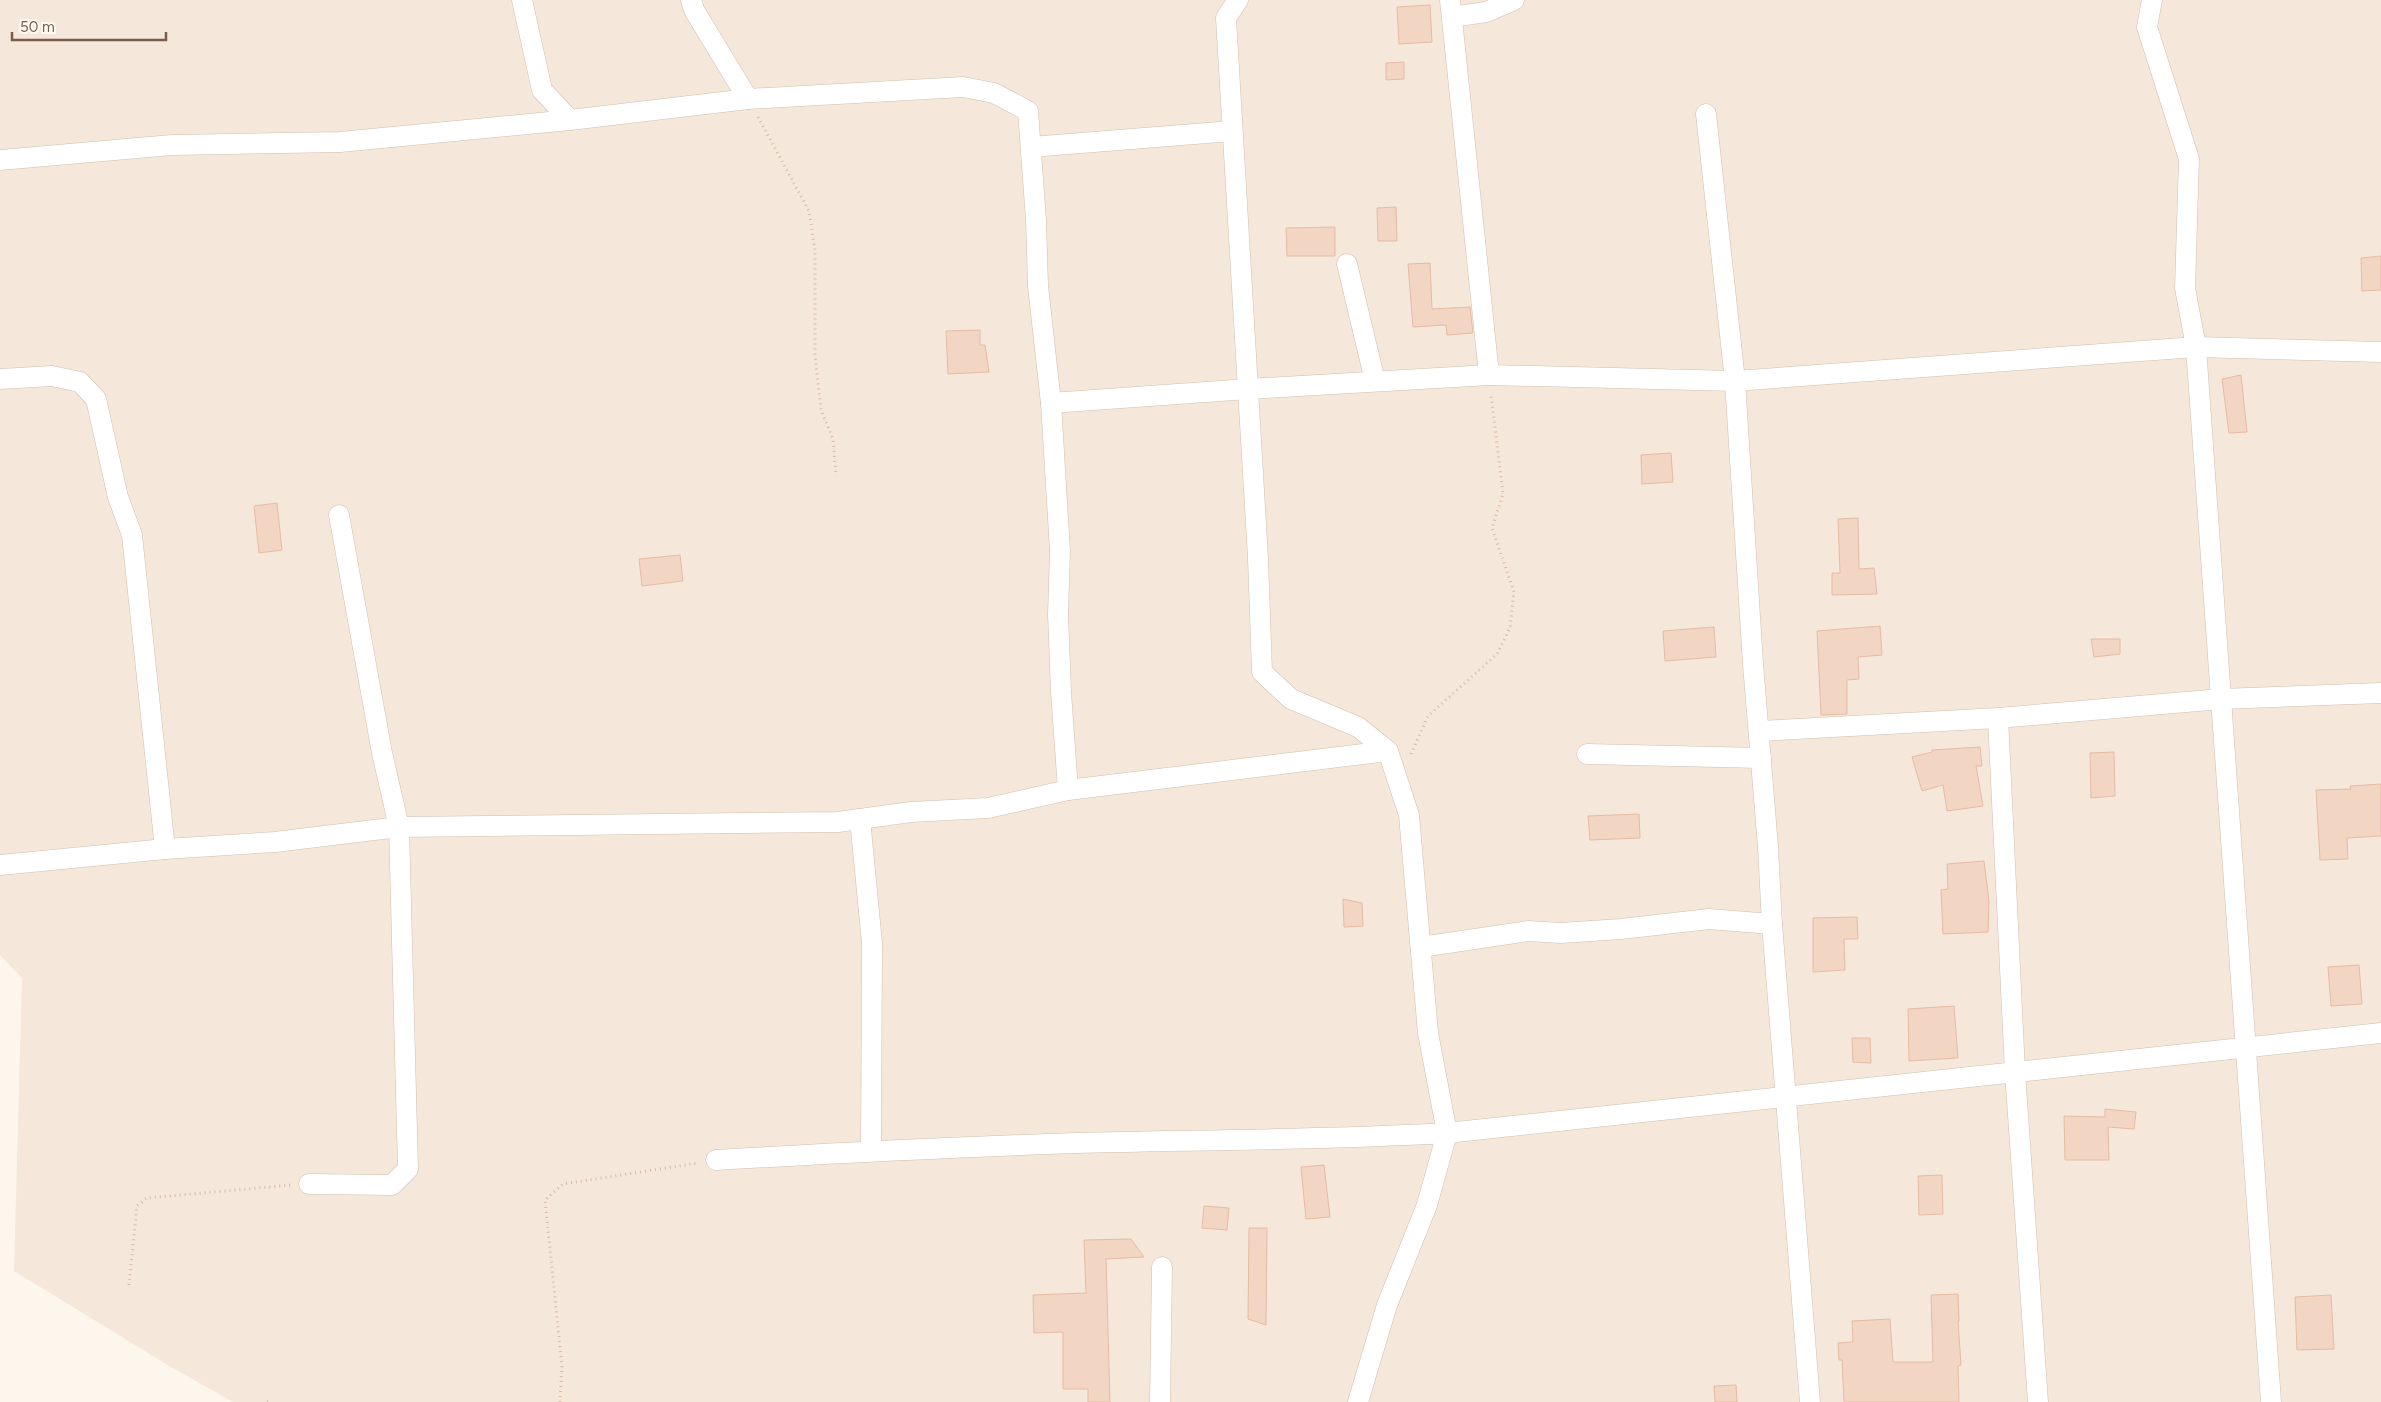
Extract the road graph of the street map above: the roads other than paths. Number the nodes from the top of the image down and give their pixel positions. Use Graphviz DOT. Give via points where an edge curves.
graph roads {
  1 [pos="522,0"];
  2 [pos="691,0"];
  3 [pos="1238,0"];
  4 [pos="1514,0"];
  5 [pos="2152,0"];
  6 [pos="1451,8"];
  7 [pos="748,99"];
  8 [pos="1706,114"];
  9 [pos="570,120"];
  10 [pos="1232,131"];
  11 [pos="1031,147"];
  12 [pos="0,160"];
  13 [pos="1347,264"];
  14 [pos="2196,347"];
  15 [pos="2381,352"];
  16 [pos="1489,375"];
  17 [pos="0,379"];
  18 [pos="1375,381"];
  19 [pos="1735,382"];
  20 [pos="1248,389"];
  21 [pos="1051,403"];
  22 [pos="339,515"];
  23 [pos="2381,693"];
  24 [pos="2221,699"];
  25 [pos="1998,718"];
  26 [pos="1760,731"];
  27 [pos="1388,751"];
  28 [pos="1587,754"];
  29 [pos="1761,758"];
  30 [pos="1068,790"];
  31 [pos="860,819"];
  32 [pos="399,827"];
  33 [pos="166,849"];
  34 [pos="0,865"];
  35 [pos="1772,924"];
  36 [pos="1421,946"];
  37 [pos="2381,1032"];
  38 [pos="2246,1047"];
  39 [pos="2015,1072"];
  40 [pos="1785,1096"];
  41 [pos="1447,1133"];
  42 [pos="871,1151"];
  43 [pos="716,1160"];
  44 [pos="308,1184"];
  45 [pos="1162,1267"];
  46 [pos="1160,1402"];
  47 [pos="1358,1402"];
  48 [pos="1810,1402"];
  49 [pos="2038,1402"];
  50 [pos="2271,1402"];
  1 -- 9 [label="street" via="542,90"];
  2 -- 7 [label="street"];
  3 -- 10 [label="street" via="1226,18"];
  4 -- 6 [label="street" via="1486,12"];
  5 -- 14 [label="street" via="2148,27 2189,160 2186,288"];
  6 -- 16 [label="street"];
  7 -- 9 [label="street"];
  7 -- 11 [label="street" via="963,87 994,93 1028,111"];
  8 -- 19 [label="street"];
  9 -- 12 [label="street" via="340,142 172,145"];
  10 -- 11 [label="street"];
  10 -- 20 [label="street"];
  11 -- 21 [label="street" via="1039,296"];
  13 -- 18 [label="street"];
  14 -- 15 [label="street"];
  14 -- 19 [label="street"];
  14 -- 24 [label="street"];
  16 -- 18 [label="street"];
  16 -- 19 [label="street"];
  17 -- 33 [label="street" via="52,376 80,382 96,399 118,497 132,535"];
  18 -- 20 [label="street"];
  19 -- 26 [label="street"];
  20 -- 21 [label="street"];
  20 -- 27 [label="street" via="1262,672 1290,699 1358,727"];
  21 -- 30 [label="street"];
  22 -- 32 [label="street" via="382,753"];
  23 -- 24 [label="street"];
  24 -- 25 [label="street"];
  24 -- 38 [label="street"];
  25 -- 26 [label="street"];
  25 -- 39 [label="street"];
  26 -- 29 [label="street"];
  27 -- 30 [label="street"];
  27 -- 36 [label="street" via="1409,815"];
  28 -- 29 [label="street"];
  29 -- 35 [label="street"];
  30 -- 31 [label="street" via="988,808 911,812"];
  31 -- 32 [label="street"];
  31 -- 42 [label="street" via="872,943"];
  32 -- 33 [label="street" via="275,842"];
  32 -- 44 [label="street" via="408,1169 392,1185"];
  33 -- 34 [label="street"];
  35 -- 36 [label="street" via="1709,919 1612,930 1528,931"];
  35 -- 40 [label="street"];
  36 -- 41 [label="street" via="1428,1033"];
  37 -- 38 [label="street"];
  38 -- 39 [label="street"];
  38 -- 50 [label="street"];
  39 -- 40 [label="street"];
  39 -- 49 [label="street"];
  40 -- 41 [label="street"];
  40 -- 48 [label="street"];
  41 -- 42 [label="street"];
  41 -- 47 [label="street" via="1427,1205 1387,1305"];
  42 -- 43 [label="street"];
  45 -- 46 [label="street"];
}
